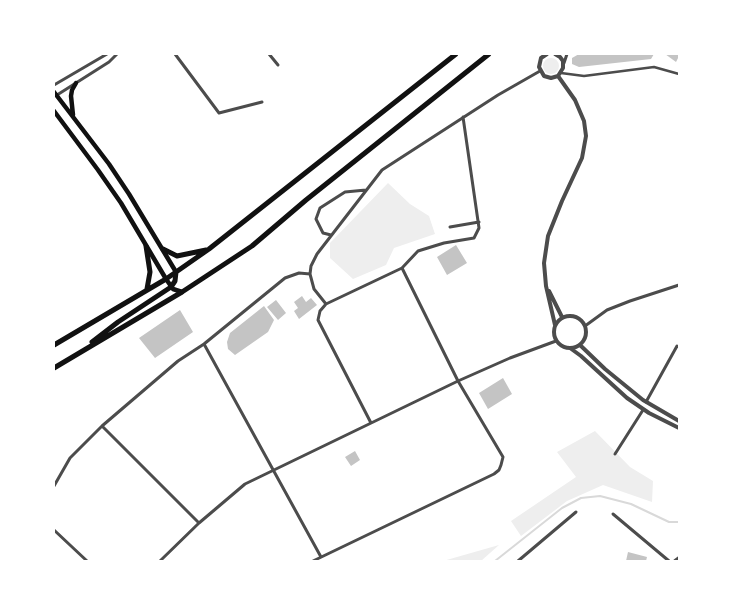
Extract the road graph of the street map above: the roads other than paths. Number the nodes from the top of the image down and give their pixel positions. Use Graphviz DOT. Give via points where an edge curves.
graph roads {
  1 [pos="107,54"];
  2 [pos="117,54"];
  3 [pos="175,54"];
  4 [pos="269,54"];
  5 [pos="456,54"];
  6 [pos="490,54"];
  7 [pos="547,54"];
  8 [pos="557,54"];
  9 [pos="567,54"];
  10 [pos="540,56"];
  11 [pos="564,64"];
  12 [pos="278,65"];
  13 [pos="540,70"];
  14 [pos="679,74"];
  15 [pos="560,75"];
  16 [pos="76,83"];
  17 [pos="54,85"];
  18 [pos="55,94"];
  19 [pos="262,102"];
  20 [pos="55,113"];
  21 [pos="73,116"];
  22 [pos="463,117"];
  23 [pos="366,190"];
  24 [pos="478,222"];
  25 [pos="450,227"];
  26 [pos="331,235"];
  27 [pos="146,246"];
  28 [pos="163,249"];
  29 [pos="209,249"];
  30 [pos="402,268"];
  31 [pos="176,272"];
  32 [pos="310,274"];
  33 [pos="166,279"];
  34 [pos="679,285"];
  35 [pos="546,286"];
  36 [pos="171,287"];
  37 [pos="147,289"];
  38 [pos="182,292"];
  39 [pos="326,304"];
  40 [pos="562,318"];
  41 [pos="555,325"];
  42 [pos="585,326"];
  43 [pos="556,341"];
  44 [pos="204,344"];
  45 [pos="54,345"];
  46 [pos="580,345"];
  47 [pos="679,347"];
  48 [pos="570,348"];
  49 [pos="75,355"];
  50 [pos="54,368"];
  51 [pos="458,381"];
  52 [pos="646,402"];
  53 [pos="643,410"];
  54 [pos="679,420"];
  55 [pos="371,423"];
  56 [pos="102,426"];
  57 [pos="679,428"];
  58 [pos="615,454"];
  59 [pos="274,470"];
  60 [pos="54,486"];
  61 [pos="576,512"];
  62 [pos="613,514"];
  63 [pos="199,523"];
  64 [pos="54,530"];
  65 [pos="321,557"];
  66 [pos="679,558"];
  67 [pos="87,561"];
  68 [pos="160,561"];
  69 [pos="313,561"];
  70 [pos="518,561"];
  71 [pos="670,561"];
  72 [pos="675,561"];
  1 -- 17 [label="street"];
  2 -- 16 [label="street"];
  3 -- 19 [label="street" via="219,113"];
  4 -- 12 [label="street"];
  5 -- 29 [label="highway"];
  6 -- 38 [label="highway" via="252,246"];
  7 -- 10 [label="street"];
  8 -- 11 [label="street"];
  9 -- 11 [label="street"];
  10 -- 13 [label="street"];
  11 -- 15 [label="street"];
  13 -- 15 [label="street" via="548,78"];
  13 -- 22 [label="street"];
  14 -- 15 [label="street" via="654,67 584,76"];
  15 -- 35 [label="street" via="584,121 586,136 582,158 548,236 544,263"];
  16 -- 18 [label="street"];
  16 -- 21 [label="main road" via="71,96"];
  18 -- 21 [label="main road"];
  20 -- 27 [label="main road" via="120,202"];
  21 -- 28 [label="main road" via="109,164"];
  22 -- 23 [label="street" via="382,170"];
  22 -- 24 [label="street"];
  23 -- 26 [label="street"];
  23 -- 26 [label="street" via="345,192 320,208 316,219 323,233"];
  24 -- 25 [label="street"];
  24 -- 30 [label="street" via="480,228 474,238 418,251"];
  26 -- 32 [label="street" via="317,254"];
  27 -- 33 [label="main road"];
  27 -- 37 [label="highway" via="150,272"];
  28 -- 29 [label="highway" via="177,256"];
  28 -- 31 [label="main road"];
  29 -- 31 [label="highway"];
  30 -- 39 [label="street"];
  30 -- 51 [label="street"];
  31 -- 33 [label="highway"];
  31 -- 36 [label="highway"];
  32 -- 39 [label="street" via="314,289"];
  32 -- 44 [label="street" via="299,273 285,278"];
  33 -- 36 [label="main road"];
  33 -- 37 [label="highway"];
  34 -- 42 [label="street" via="607,310"];
  35 -- 40 [label="street"];
  35 -- 41 [label="street"];
  36 -- 38 [label="main road"];
  36 -- 49 [label="highway" via="118,322"];
  37 -- 45 [label="highway"];
  38 -- 49 [label="highway"];
  39 -- 55 [label="street" via="320,311 318,320"];
  40 -- 41 [label="street"];
  40 -- 42 [label="street" via="573,316"];
  41 -- 43 [label="street"];
  42 -- 46 [label="street" via="586,336"];
  43 -- 48 [label="street"];
  43 -- 51 [label="street"];
  44 -- 56 [label="street" via="178,361"];
  44 -- 59 [label="street"];
  46 -- 48 [label="street"];
  46 -- 52 [label="street"];
  47 -- 52 [label="street" via="677,346"];
  48 -- 53 [label="street"];
  49 -- 50 [label="highway"];
  51 -- 55 [label="street"];
  51 -- 65 [label="street" via="502,457 499,470"];
  52 -- 54 [label="street"];
  53 -- 57 [label="street"];
  53 -- 58 [label="street"];
  55 -- 59 [label="street"];
  56 -- 60 [label="street" via="70,458"];
  56 -- 63 [label="street"];
  59 -- 63 [label="street" via="245,484"];
  59 -- 65 [label="street"];
  61 -- 70 [label="street"];
  62 -- 71 [label="street"];
  63 -- 68 [label="street"];
  64 -- 67 [label="street"];
  65 -- 69 [label="street"];
  66 -- 72 [label="street"];
}
